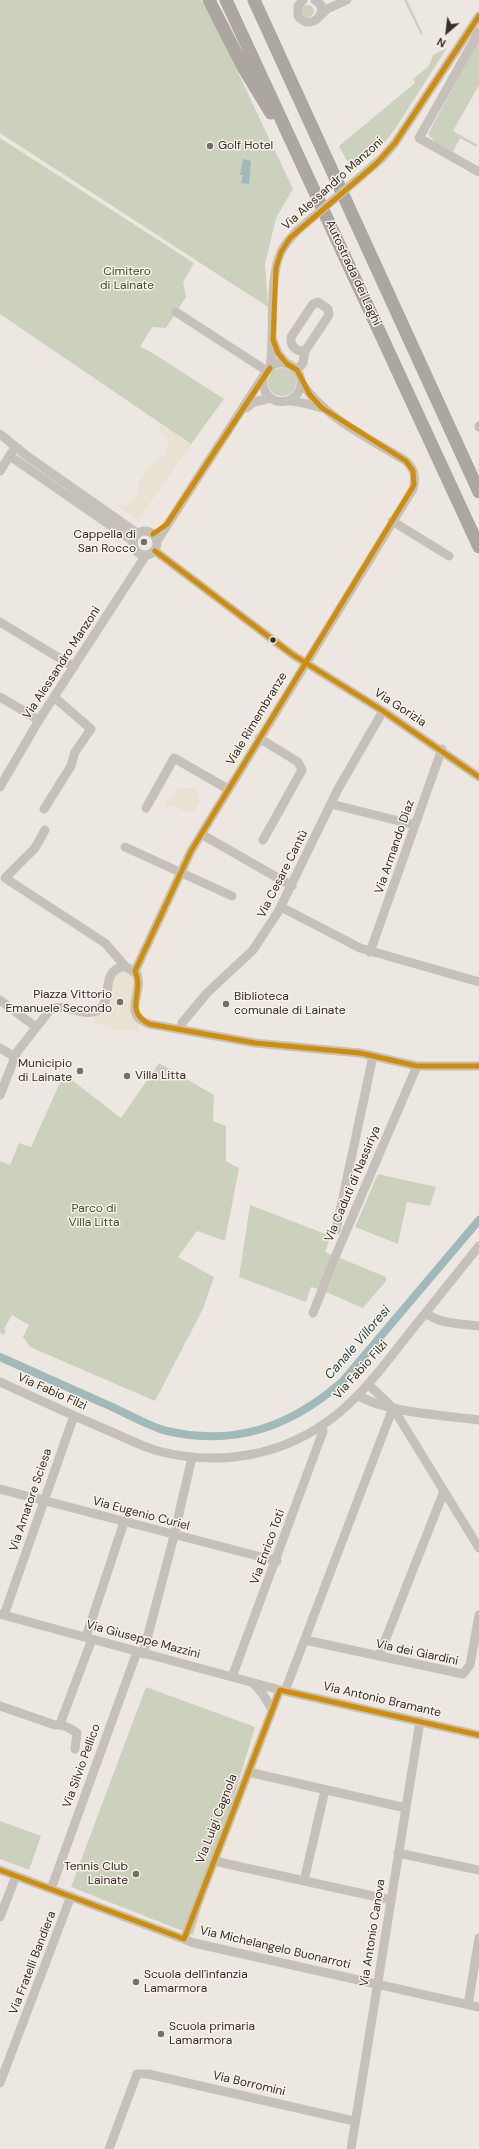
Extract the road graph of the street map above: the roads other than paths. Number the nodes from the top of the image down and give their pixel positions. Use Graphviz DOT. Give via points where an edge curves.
graph roads {
  1 [pos="209,0"];
  2 [pos="226,0"];
  3 [pos="254,0"];
  4 [pos="315,0"];
  5 [pos="348,0"];
  6 [pos="299,2"];
  7 [pos="321,15"];
  8 [pos="479,16"];
  9 [pos="479,32"];
  10 [pos="290,138"];
  11 [pos="479,172"];
  12 [pos="176,312"];
  13 [pos="273,340"];
  14 [pos="305,351"];
  15 [pos="287,364"];
  16 [pos="297,370"];
  17 [pos="267,371"];
  18 [pos="301,382"];
  19 [pos="271,398"];
  20 [pos="288,401"];
  21 [pos="322,408"];
  22 [pos="243,410"];
  23 [pos="0,434"];
  24 [pos="16,446"];
  25 [pos="10,456"];
  26 [pos="0,471"];
  27 [pos="479,492"];
  28 [pos="392,521"];
  29 [pos="138,532"];
  30 [pos="155,538"];
  31 [pos="133,541"];
  32 [pos="479,546"];
  33 [pos="156,551"];
  34 [pos="146,555"];
  35 [pos="448,556"];
  36 [pos="0,622"];
  37 [pos="305,662"];
  38 [pos="74,666"];
  39 [pos="54,696"];
  40 [pos="0,697"];
  41 [pos="383,711"];
  42 [pos="40,720"];
  43 [pos="259,738"];
  44 [pos="442,750"];
  45 [pos="479,777"];
  46 [pos="0,787"];
  47 [pos="228,789"];
  48 [pos="331,804"];
  49 [pos="146,808"];
  50 [pos="44,809"];
  51 [pos="415,825"];
  52 [pos="45,830"];
  53 [pos="201,834"];
  54 [pos="263,840"];
  55 [pos="125,847"];
  56 [pos="181,873"];
  57 [pos="3,878"];
  58 [pos="292,886"];
  59 [pos="232,896"];
  60 [pos="281,907"];
  61 [pos="370,952"];
  62 [pos="130,968"];
  63 [pos="479,982"];
  64 [pos="0,1000"];
  65 [pos="36,1027"];
  66 [pos="182,1030"];
  67 [pos="0,1048"];
  68 [pos="373,1056"];
  69 [pos="15,1057"];
  70 [pos="417,1066"];
  71 [pos="479,1066"];
  72 [pos="0,1095"];
  73 [pos="336,1230"];
  74 [pos="479,1246"];
  75 [pos="426,1312"];
  76 [pos="314,1313"];
  77 [pos="479,1326"];
  78 [pos="0,1382"];
  79 [pos="368,1384"];
  80 [pos="358,1395"];
  81 [pos="393,1408"];
  82 [pos="74,1416"];
  83 [pos="479,1420"];
  84 [pos="322,1425"];
  85 [pos="192,1457"];
  86 [pos="0,1489"];
  87 [pos="444,1491"];
  88 [pos="44,1500"];
  89 [pos="124,1522"];
  90 [pos="175,1535"];
  91 [pos="479,1548"];
  92 [pos="276,1561"];
  93 [pos="2,1614"];
  94 [pos="479,1615"];
  95 [pos="89,1638"];
  96 [pos="305,1640"];
  97 [pos="140,1653"];
  98 [pos="379,1656"];
  99 [pos="232,1677"];
  100 [pos="252,1682"];
  101 [pos="282,1691"];
  102 [pos="0,1706"];
  103 [pos="272,1709"];
  104 [pos="420,1721"];
  105 [pos="60,1724"];
  106 [pos="479,1735"];
  107 [pos="75,1749"];
  108 [pos="248,1772"];
  109 [pos="325,1790"];
  110 [pos="406,1808"];
  111 [pos="398,1853"];
  112 [pos="214,1861"];
  113 [pos="0,1870"];
  114 [pos="479,1870"];
  115 [pos="16,1876"];
  116 [pos="304,1881"];
  117 [pos="51,1889"];
  118 [pos="70,1896"];
  119 [pos="391,1900"];
  120 [pos="0,1917"];
  121 [pos="479,1938"];
  122 [pos="184,1939"];
  123 [pos="377,1984"];
  124 [pos="468,2005"];
  125 [pos="479,2007"];
  126 [pos="0,2083"];
  127 [pos="354,2121"];
  128 [pos="109,2149"];
  129 [pos="351,2149"];
  1 -- 10 [label="highway" via="263,101"];
  2 -- 10 [label="highway, Autostrada dei Laghi"];
  3 -- 27 [label="highway, Autostrada dei Laghi"];
  4 -- 7 [label="street" via="320,6"];
  5 -- 7 [label="street" via="327,9"];
  6 -- 7 [label="street" via="298,16 305,22 314,22"];
  8 -- 13 [label="street, Via Alessandro Manzoni, bridge" via="395,143 382,158 284,245 276,268"];
  9 -- 11 [label="street" via="419,138"];
  10 -- 32 [label="highway, Autostrada dei Laghi"];
  12 -- 17 [label="street"];
  13 -- 15 [label="street" via="278,353"];
  13 -- 17 [label="street, Via Alessandro Manzoni"];
  14 -- 14 [label="street" via="328,316 328,308 318,302 313,304 291,338 290,343 294,348"];
  14 -- 16 [label="street" via="303,363"];
  15 -- 16 [label="street"];
  15 -- 17 [label="street" via="274,365"];
  16 -- 18 [label="street"];
  17 -- 19 [label="street" via="263,387"];
  17 -- 22 [label="street, Via Alessandro Manzoni"];
  18 -- 20 [label="street" via="298,393"];
  18 -- 21 [label="street"];
  19 -- 20 [label="street" via="276,401"];
  19 -- 22 [label="street" via="254,402"];
  20 -- 21 [label="street"];
  21 -- 28 [label="street, Viale Rimembranze" via="413,468 413,489"];
  22 -- 30 [label="street, Via Alessandro Manzoni"];
  23 -- 24 [label="street"];
  24 -- 25 [label="street"];
  24 -- 29 [label="street"];
  25 -- 26 [label="street"];
  25 -- 31 [label="street"];
  28 -- 35 [label="street"];
  28 -- 37 [label="street, Viale Rimembranze"];
  29 -- 30 [label="street" via="146,531"];
  29 -- 31 [label="street"];
  30 -- 33 [label="street"];
  31 -- 34 [label="street" via="135,548"];
  33 -- 34 [label="street"];
  33 -- 37 [label="street, Via Gorizia"];
  34 -- 38 [label="street, Via Alessandro Manzoni"];
  36 -- 38 [label="street"];
  37 -- 41 [label="street, Via Gorizia"];
  37 -- 43 [label="street, Viale Rimembranze"];
  38 -- 39 [label="street, Via Alessandro Manzoni"];
  39 -- 42 [label="street, Via Alessandro Manzoni"];
  39 -- 50 [label="street" via="91,729 75,752 71,766"];
  40 -- 42 [label="street"];
  41 -- 44 [label="street, Via Gorizia"];
  41 -- 48 [label="street, Via Cesare Cantù"];
  42 -- 46 [label="street, Via Alessandro Manzoni"];
  43 -- 47 [label="street, Viale Rimembranze"];
  43 -- 54 [label="street" via="298,762 302,770"];
  44 -- 45 [label="street, Via Gorizia"];
  44 -- 51 [label="street, Via Armando Diaz"];
  47 -- 49 [label="street" via="174,758"];
  47 -- 53 [label="street, Viale Rimembranze"];
  48 -- 51 [label="street"];
  48 -- 58 [label="street, Via Cesare Cantù"];
  51 -- 61 [label="street, Via Armando Diaz"];
  52 -- 57 [label="street" via="35,848"];
  53 -- 56 [label="street, Viale Rimembranze"];
  53 -- 58 [label="street"];
  55 -- 56 [label="street"];
  56 -- 59 [label="street"];
  56 -- 62 [label="street, Viale Rimembranze" via="142,958"];
  57 -- 62 [label="street" via="104,943"];
  58 -- 60 [label="street, Via Cesare Cantù"];
  60 -- 61 [label="street" via="341,940"];
  60 -- 66 [label="street, Via Cesare Cantù" via="253,950 207,993 182,1023"];
  61 -- 63 [label="street"];
  62 -- 65 [label="street" via="117,967 112,972 104,1003 99,1010 89,1013 55,1008 50,1010"];
  62 -- 66 [label="street" via="139,980 134,1007 137,1016 149,1024"];
  64 -- 65 [label="street"];
  65 -- 69 [label="street"];
  66 -- 68 [label="street" via="240,1041 330,1049"];
  67 -- 69 [label="street"];
  68 -- 70 [label="street"];
  68 -- 73 [label="street"];
  69 -- 72 [label="street"];
  70 -- 71 [label="street"];
  70 -- 76 [label="street, Via Caduti di Nassiriya" via="338,1250"];
  74 -- 75 [label="street, Via Fabio Filzi"];
  75 -- 77 [label="street" via="430,1317 440,1320"];
  75 -- 79 [label="street, Via Fabio Filzi"];
  78 -- 82 [label="street, Via Fabio Filzi"];
  79 -- 80 [label="street, Via Fabio Filzi"];
  79 -- 81 [label="street"];
  80 -- 81 [label="street" via="366,1401"];
  80 -- 84 [label="street, Via Fabio Filzi"];
  81 -- 83 [label="street"];
  81 -- 87 [label="street"];
  81 -- 96 [label="street, Via Luigi Cagnola"];
  82 -- 85 [label="street, Via Fabio Filzi" via="156,1450"];
  82 -- 88 [label="street, Via Amatore Sciesa"];
  84 -- 85 [label="street, Via Fabio Filzi" via="290,1444 272,1450 228,1458"];
  84 -- 92 [label="street, Via Enrico Toti" via="323,1432"];
  85 -- 90 [label="street, Via Silvio Pellico"];
  86 -- 88 [label="street, Via Eugenio Curiel"];
  87 -- 91 [label="street"];
  87 -- 98 [label="street"];
  88 -- 89 [label="street, Via Eugenio Curiel"];
  88 -- 93 [label="street, Via Amatore Sciesa"];
  89 -- 90 [label="street, Via Eugenio Curiel"];
  89 -- 95 [label="street"];
  90 -- 92 [label="street, Via Eugenio Curiel"];
  90 -- 97 [label="street, Via Silvio Pellico"];
  92 -- 99 [label="street, Via Enrico Toti"];
  93 -- 95 [label="street, Via Giuseppe Mazzini"];
  94 -- 98 [label="street, Via dei Giardini" via="470,1665 463,1674"];
  95 -- 97 [label="street, Via Giuseppe Mazzini"];
  95 -- 105 [label="street"];
  96 -- 98 [label="street, Via dei Giardini"];
  96 -- 101 [label="street, Via Luigi Cagnola"];
  97 -- 99 [label="street, Via Giuseppe Mazzini"];
  97 -- 117 [label="street, Via Silvio Pellico"];
  99 -- 100 [label="street, Via Giuseppe Mazzini"];
  100 -- 101 [label="street, Via Giuseppe Mazzini"];
  100 -- 103 [label="street"];
  101 -- 103 [label="street, Via Luigi Cagnola"];
  101 -- 104 [label="street, Via Antonio Bramante"];
  102 -- 105 [label="street" via="55,1725"];
  103 -- 108 [label="street, Via Luigi Cagnola"];
  104 -- 106 [label="street, Via Antonio Bramante"];
  104 -- 110 [label="street, Via Antonio Canova"];
  105 -- 107 [label="street" via="77,1733"];
  108 -- 109 [label="street"];
  108 -- 112 [label="street, Via Luigi Cagnola"];
  109 -- 110 [label="street"];
  109 -- 116 [label="street"];
  110 -- 111 [label="street, Via Antonio Canova"];
  111 -- 114 [label="street"];
  111 -- 119 [label="street, Via Antonio Canova"];
  112 -- 116 [label="street"];
  112 -- 122 [label="street, Via Luigi Cagnola"];
  113 -- 115 [label="street, Via Michelangelo Buonarroti"];
  115 -- 117 [label="street, Via Michelangelo Buonarroti"];
  115 -- 120 [label="street"];
  116 -- 119 [label="street"];
  117 -- 118 [label="street, Via Michelangelo Buonarroti"];
  118 -- 122 [label="street, Via Michelangelo Buonarroti"];
  118 -- 126 [label="street, Via Fratelli Bandiera"];
  119 -- 123 [label="street, Via Antonio Canova"];
  121 -- 124 [label="street"];
  122 -- 123 [label="street, Via Michelangelo Buonarroti"];
  123 -- 124 [label="street, Via Michelangelo Buonarroti"];
  123 -- 127 [label="street, Via Antonio Canova"];
  124 -- 125 [label="street, Via Michelangelo Buonarroti"];
  127 -- 128 [label="street, Via Borromini" via="148,2074 137,2074"];
  127 -- 129 [label="street, Via Antonio Canova"];
}
